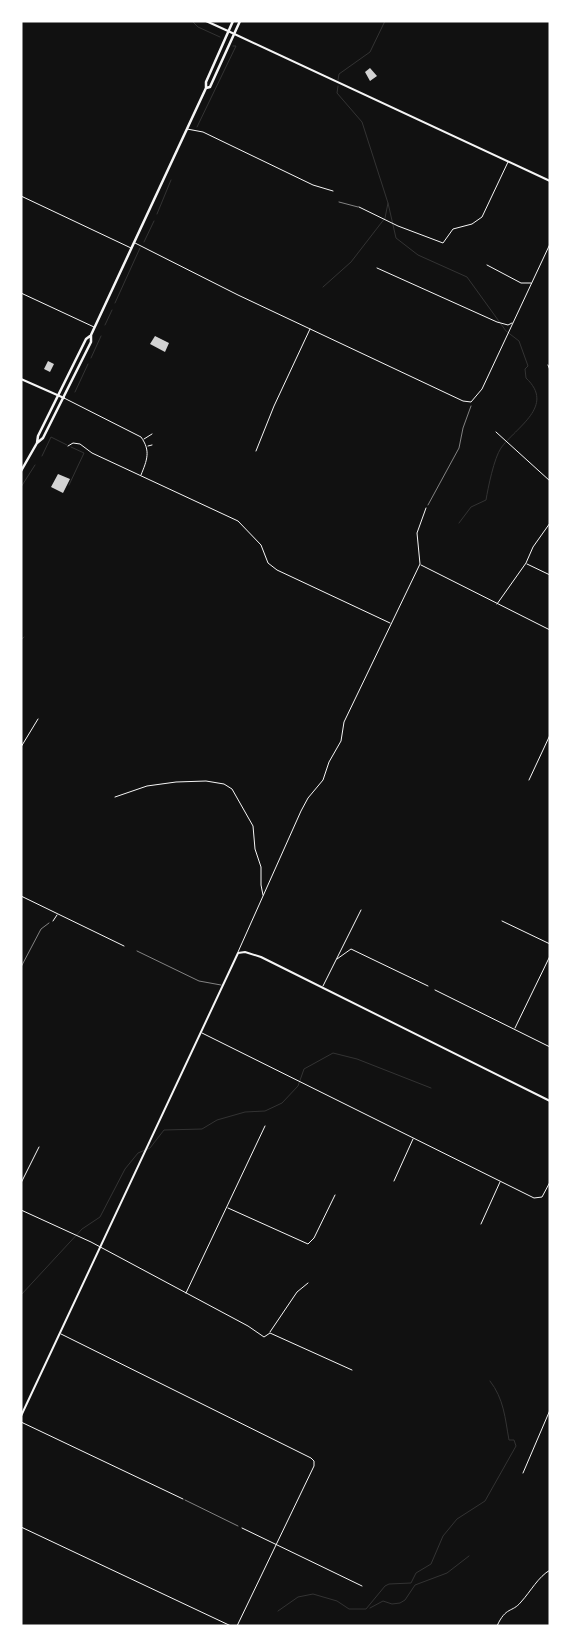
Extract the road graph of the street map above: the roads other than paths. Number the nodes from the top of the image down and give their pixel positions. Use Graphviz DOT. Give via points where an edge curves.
graph roads {
  1 [pos="206,21"];
  2 [pos="233,21"];
  3 [pos="240,21"];
  4 [pos="228,31"];
  5 [pos="234,34"];
  6 [pos="206,88"];
  7 [pos="187,129"];
  8 [pos="508,162"];
  9 [pos="550,181"];
  10 [pos="333,191"];
  11 [pos="21,196"];
  12 [pos="339,202"];
  13 [pos="359,207"];
  14 [pos="134,242"];
  15 [pos="550,244"];
  16 [pos="132,249"];
  17 [pos="487,265"];
  18 [pos="378,268"];
  19 [pos="532,282"];
  20 [pos="21,293"];
  21 [pos="513,323"];
  22 [pos="95,327"];
  23 [pos="311,328"];
  24 [pos="91,335"];
  25 [pos="548,365"];
  26 [pos="550,370"];
  27 [pos="21,379"];
  28 [pos="60,395"];
  29 [pos="64,398"];
  30 [pos="496,432"];
  31 [pos="152,434"];
  32 [pos="143,439"];
  33 [pos="37,443"];
  34 [pos="152,444"];
  35 [pos="68,446"];
  36 [pos="147,446"];
  37 [pos="256,451"];
  38 [pos="21,471"];
  39 [pos="141,476"];
  40 [pos="550,481"];
  41 [pos="426,508"];
  42 [pos="550,523"];
  43 [pos="526,563"];
  44 [pos="420,564"];
  45 [pos="550,575"];
  46 [pos="497,604"];
  47 [pos="390,624"];
  48 [pos="550,630"];
  49 [pos="38,719"];
  50 [pos="550,735"];
  51 [pos="21,747"];
  52 [pos="530,780"];
  53 [pos="115,797"];
  54 [pos="21,896"];
  55 [pos="264,896"];
  56 [pos="361,910"];
  57 [pos="57,914"];
  58 [pos="54,921"];
  59 [pos="502,921"];
  60 [pos="550,944"];
  61 [pos="124,946"];
  62 [pos="138,951"];
  63 [pos="238,953"];
  64 [pos="550,956"];
  65 [pos="337,958"];
  66 [pos="223,986"];
  67 [pos="428,986"];
  68 [pos="322,987"];
  69 [pos="435,990"];
  70 [pos="515,1029"];
  71 [pos="202,1032"];
  72 [pos="550,1047"];
  73 [pos="550,1101"];
  74 [pos="265,1126"];
  75 [pos="414,1138"];
  76 [pos="38,1146"];
  77 [pos="500,1181"];
  78 [pos="394,1182"];
  79 [pos="550,1182"];
  80 [pos="21,1183"];
  81 [pos="334,1195"];
  82 [pos="227,1208"];
  83 [pos="21,1210"];
  84 [pos="480,1224"];
  85 [pos="100,1249"];
  86 [pos="308,1283"];
  87 [pos="186,1294"];
  88 [pos="270,1333"];
  89 [pos="61,1334"];
  90 [pos="352,1370"];
  91 [pos="550,1410"];
  92 [pos="21,1416"];
  93 [pos="21,1422"];
  94 [pos="523,1473"];
  95 [pos="183,1499"];
  96 [pos="21,1527"];
  97 [pos="242,1528"];
  98 [pos="277,1544"];
  99 [pos="550,1570"];
  100 [pos="362,1586"];
  101 [pos="231,1626"];
  102 [pos="237,1626"];
  103 [pos="497,1626"];
  1 -- 4 [label="street"];
  2 -- 4 [label="main road"];
  3 -- 5 [label="main road"];
  4 -- 5 [label="street"];
  4 -- 6 [label="main road"];
  5 -- 6 [label="main road" via="210,87"];
  5 -- 8 [label="street"];
  6 -- 7 [label="main road"];
  7 -- 10 [label="street" via="203,132 313,185"];
  7 -- 14 [label="main road"];
  8 -- 9 [label="street"];
  8 -- 13 [label="street" via="482,217 472,224 453,229 443,244"];
  11 -- 16 [label="street"];
  12 -- 13 [label="lane"];
  14 -- 16 [label="main road"];
  14 -- 23 [label="street"];
  15 -- 19 [label="street"];
  16 -- 22 [label="main road"];
  17 -- 19 [label="street" via="521,283"];
  18 -- 21 [label="street" via="497,322"];
  19 -- 21 [label="street"];
  20 -- 22 [label="street"];
  21 -- 23 [label="street" via="473,402 463,401"];
  22 -- 24 [label="main road"];
  23 -- 37 [label="street"];
  24 -- 28 [label="main road" via="86,339"];
  24 -- 29 [label="main road" via="91,342"];
  25 -- 26 [label="street"];
  27 -- 28 [label="street"];
  28 -- 29 [label="street"];
  28 -- 33 [label="main road"];
  29 -- 32 [label="street" via="136,432"];
  29 -- 33 [label="main road" via="43,438"];
  30 -- 40 [label="street"];
  31 -- 32 [label="street"];
  32 -- 36 [label="street"];
  33 -- 38 [label="main road"];
  34 -- 36 [label="street"];
  35 -- 39 [label="street" via="80,444"];
  36 -- 39 [label="street" via="148,457"];
  39 -- 47 [label="street" via="238,521 261,545 268,563 277,570"];
  41 -- 44 [label="street" via="418,533"];
  42 -- 43 [label="street"];
  43 -- 45 [label="street"];
  43 -- 46 [label="street"];
  44 -- 46 [label="street"];
  44 -- 47 [label="street"];
  46 -- 48 [label="street"];
  47 -- 55 [label="street" via="344,722 341,740 323,780 301,811"];
  49 -- 51 [label="street"];
  50 -- 52 [label="street"];
  53 -- 55 [label="street" via="147,786 176,782 206,781 232,789 253,826"];
  54 -- 57 [label="street"];
  55 -- 63 [label="street"];
  56 -- 65 [label="street"];
  57 -- 58 [label="street"];
  57 -- 61 [label="street"];
  59 -- 60 [label="street"];
  62 -- 66 [label="lane" via="199,981"];
  63 -- 66 [label="street"];
  63 -- 68 [label="street" via="253,953"];
  64 -- 70 [label="street"];
  65 -- 67 [label="street" via="351,949"];
  65 -- 68 [label="street"];
  66 -- 71 [label="street"];
  68 -- 73 [label="street"];
  69 -- 70 [label="street"];
  70 -- 72 [label="street"];
  71 -- 75 [label="street"];
  71 -- 85 [label="street"];
  74 -- 82 [label="street"];
  75 -- 77 [label="street"];
  75 -- 78 [label="street"];
  76 -- 80 [label="street"];
  77 -- 79 [label="street" via="537,1198 542,1197"];
  77 -- 84 [label="street"];
  81 -- 82 [label="street" via="308,1244"];
  82 -- 87 [label="street"];
  83 -- 85 [label="street"];
  85 -- 87 [label="street"];
  85 -- 89 [label="street"];
  86 -- 88 [label="street" via="297,1292"];
  87 -- 88 [label="street" via="264,1337"];
  88 -- 90 [label="street"];
  89 -- 92 [label="street"];
  89 -- 98 [label="street" via="314,1461"];
  91 -- 94 [label="street"];
  93 -- 95 [label="street"];
  96 -- 101 [label="street"];
  97 -- 98 [label="street"];
  98 -- 100 [label="street"];
  98 -- 102 [label="street"];
  99 -- 103 [label="street" via="542,1574 520,1604 506,1611"];
}
